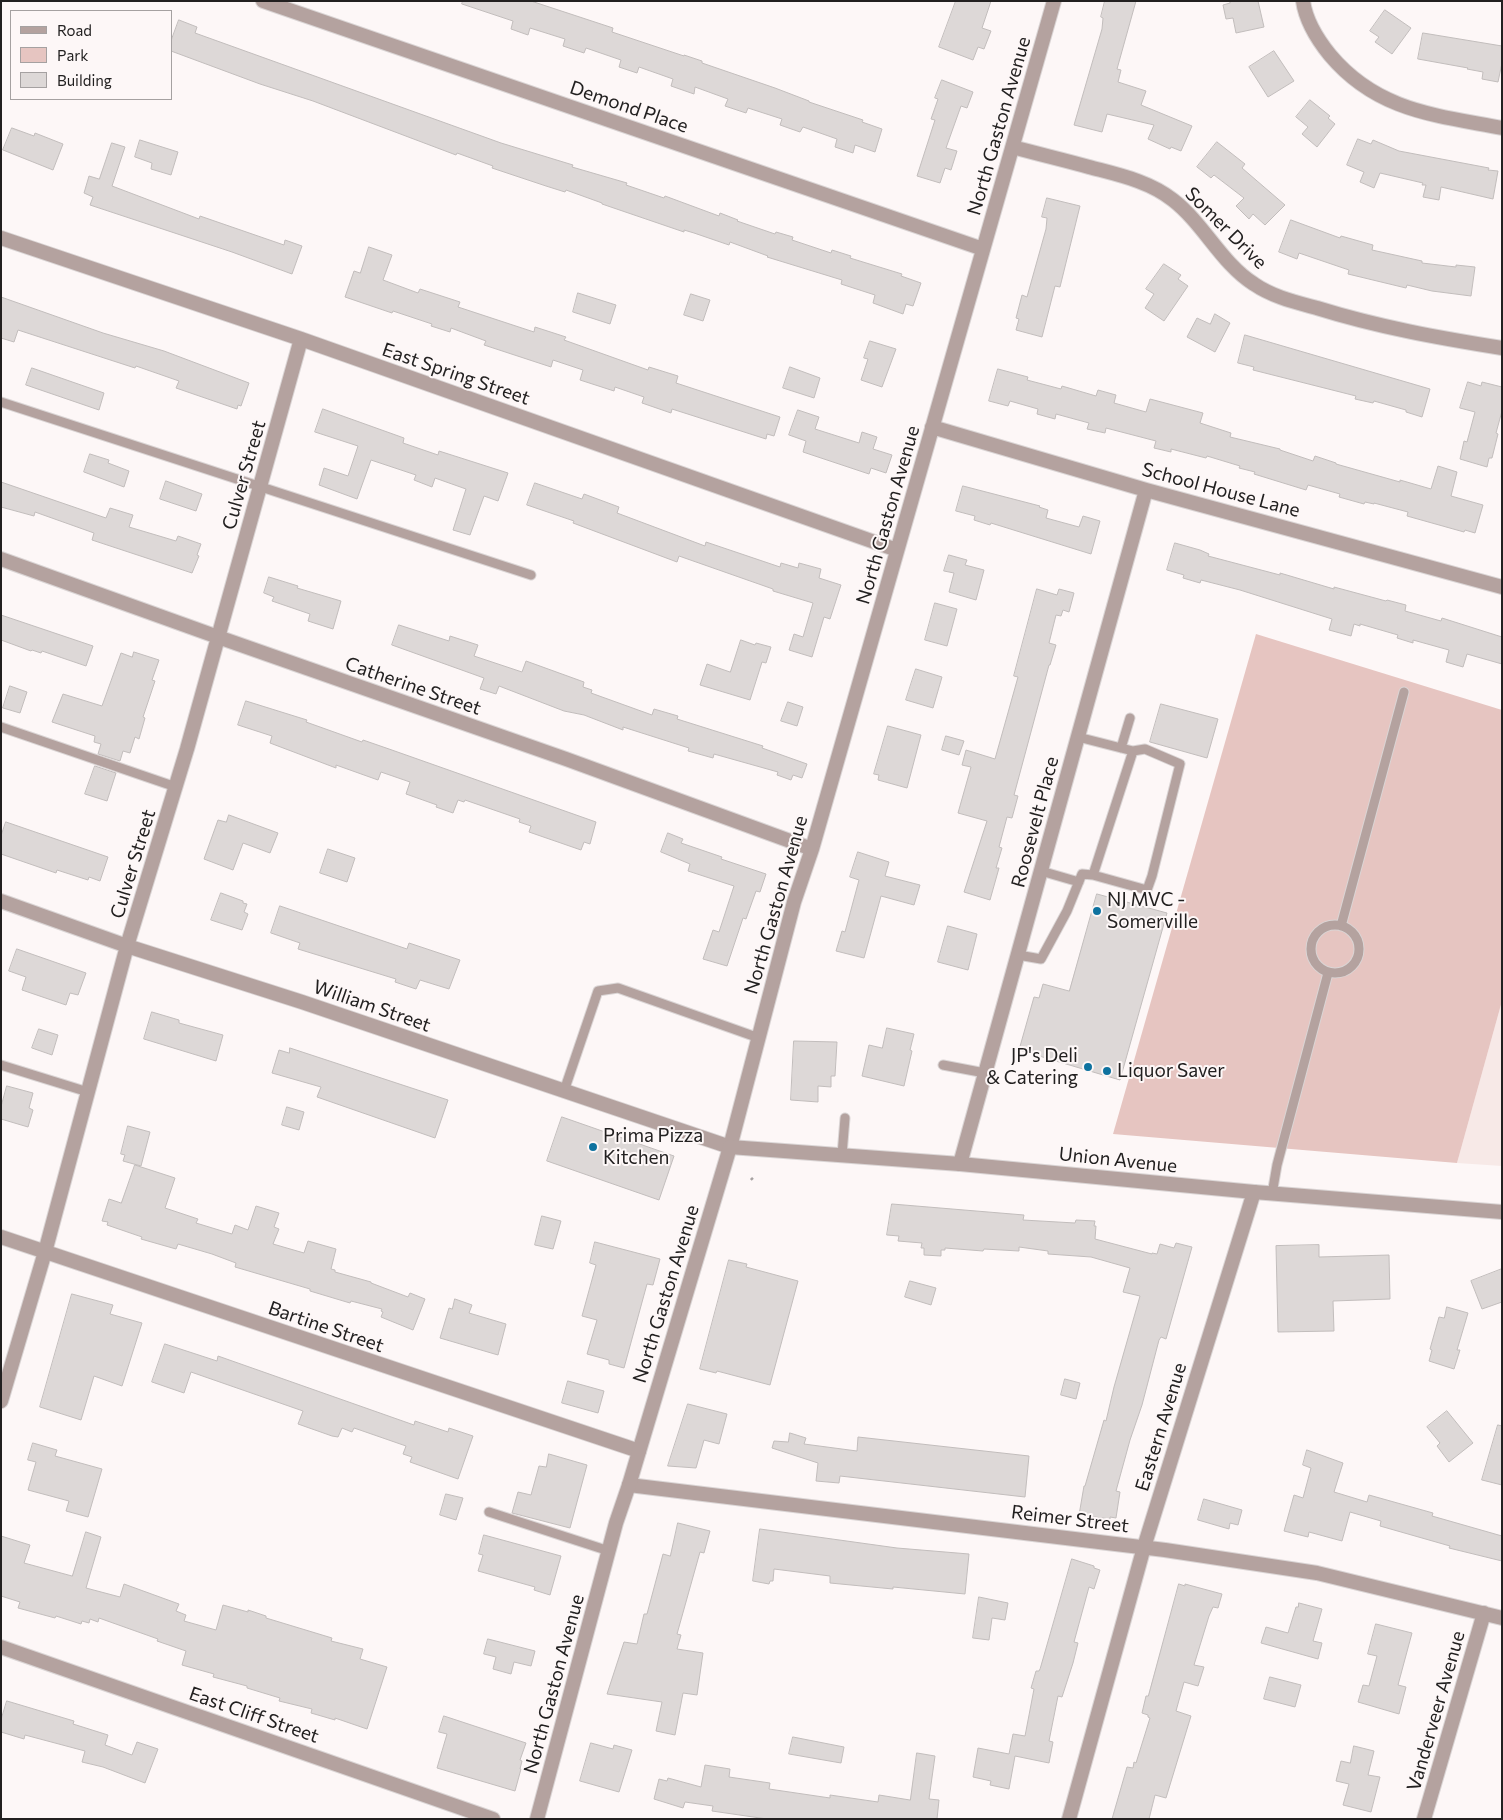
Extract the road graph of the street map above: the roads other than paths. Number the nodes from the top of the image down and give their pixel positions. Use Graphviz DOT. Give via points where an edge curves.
graph roads {
  1 [pos="263,1"];
  2 [pos="1054,1"];
  3 [pos="1303,1"];
  4 [pos="1502,128"];
  5 [pos="1012,147"];
  6 [pos="1,238"];
  7 [pos="983,249"];
  8 [pos="301,339"];
  9 [pos="1502,348"];
  10 [pos="1,402"];
  11 [pos="932,427"];
  12 [pos="260,486"];
  13 [pos="1146,490"];
  14 [pos="897,550"];
  15 [pos="1,559"];
  16 [pos="531,575"];
  17 [pos="1502,586"];
  18 [pos="218,638"];
  19 [pos="1404,692"];
  20 [pos="1130,718"];
  21 [pos="1,727"];
  22 [pos="1078,737"];
  23 [pos="1121,748"];
  24 [pos="1132,751"];
  25 [pos="176,788"];
  26 [pos="812,849"];
  27 [pos="1041,871"];
  28 [pos="1093,875"];
  29 [pos="1079,882"];
  30 [pos="1,901"];
  31 [pos="1341,926"];
  32 [pos="127,946"];
  33 [pos="1018,955"];
  34 [pos="1328,973"];
  35 [pos="758,1038"];
  36 [pos="1,1065"];
  37 [pos="943,1065"];
  38 [pos="985,1073"];
  39 [pos="564,1091"];
  40 [pos="88,1092"];
  41 [pos="845,1118"];
  42 [pos="730,1147"];
  43 [pos="842,1155"];
  44 [pos="960,1164"];
  45 [pos="1254,1192"];
  46 [pos="1272,1194"];
  47 [pos="1502,1212"];
  48 [pos="1,1237"];
  49 [pos="45,1252"];
  50 [pos="1,1401"];
  51 [pos="638,1451"];
  52 [pos="629,1485"];
  53 [pos="489,1512"];
  54 [pos="1144,1547"];
  55 [pos="609,1551"];
  56 [pos="1484,1613"];
  57 [pos="1502,1618"];
  58 [pos="1,1647"];
  59 [pos="493,1819"];
  60 [pos="537,1819"];
  61 [pos="1069,1819"];
  62 [pos="1424,1819"];
  1 -- 7 [label="street, Demond Place"];
  2 -- 5 [label="street, North Gaston Avenue"];
  3 -- 4 [label="street" via="1316,39 1338,65 1370,92 1426,113"];
  5 -- 7 [label="street, North Gaston Avenue"];
  5 -- 9 [label="street, Somer Drive" via="1152,186 1189,215 1235,270 1278,297 1358,321"];
  6 -- 8 [label="street, East Spring Street"];
  7 -- 11 [label="street, North Gaston Avenue"];
  8 -- 12 [label="street, Culver Street"];
  8 -- 14 [label="street, East Spring Street"];
  10 -- 12 [label="lane"];
  11 -- 13 [label="street, School House Lane"];
  11 -- 14 [label="street, North Gaston Avenue"];
  12 -- 16 [label="lane"];
  12 -- 18 [label="street, Culver Street"];
  13 -- 17 [label="street, School House Lane"];
  13 -- 22 [label="street, Roosevelt Place"];
  14 -- 26 [label="street, North Gaston Avenue"];
  15 -- 18 [label="street, Catherine Street"];
  18 -- 25 [label="street, Culver Street"];
  18 -- 26 [label="street, Catherine Street"];
  19 -- 31 [label="lane"];
  20 -- 23 [label="lane"];
  21 -- 25 [label="lane"];
  22 -- 23 [label="lane"];
  22 -- 27 [label="street, Roosevelt Place"];
  23 -- 24 [label="lane"];
  24 -- 28 [label="lane"];
  24 -- 28 [label="lane" via="1145,749 1180,764 1147,890"];
  25 -- 32 [label="street, Culver Street"];
  26 -- 35 [label="street, North Gaston Avenue" via="794,902"];
  27 -- 29 [label="lane"];
  27 -- 33 [label="street, Roosevelt Place"];
  28 -- 29 [label="lane" via="1082,874"];
  29 -- 33 [label="lane" via="1041,958"];
  30 -- 32 [label="street, William Street"];
  31 -- 34 [label="lane" via="1322,929 1312,941 1311,957"];
  31 -- 34 [label="lane" via="1356,938 1359,954 1351,968"];
  32 -- 39 [label="street, William Street"];
  32 -- 40 [label="street, Culver Street"];
  33 -- 38 [label="street, Roosevelt Place"];
  34 -- 46 [label="lane" via="1277,1164"];
  35 -- 39 [label="lane" via="618,988 598,991"];
  35 -- 42 [label="street, North Gaston Avenue"];
  36 -- 40 [label="lane"];
  37 -- 38 [label="lane"];
  38 -- 44 [label="street, Roosevelt Place"];
  39 -- 42 [label="street, William Street"];
  40 -- 49 [label="street, Culver Street"];
  41 -- 43 [label="lane"];
  42 -- 43 [label="street, Union Avenue"];
  42 -- 51 [label="street, North Gaston Avenue"];
  43 -- 44 [label="street, Union Avenue"];
  44 -- 45 [label="street, Union Avenue"];
  45 -- 46 [label="street, Union Avenue"];
  45 -- 54 [label="street, Eastern Avenue"];
  46 -- 47 [label="street, Union Avenue"];
  48 -- 49 [label="street, Bartine Street"];
  49 -- 50 [label="street, Culver Street"];
  49 -- 51 [label="street, Bartine Street"];
  51 -- 52 [label="street, North Gaston Avenue"];
  52 -- 54 [label="street, Reimer Street"];
  52 -- 55 [label="street, North Gaston Avenue"];
  53 -- 55 [label="lane"];
  54 -- 56 [label="street, Reimer Street" via="1317,1573"];
  54 -- 61 [label="street, Eastern Avenue"];
  55 -- 60 [label="street, North Gaston Avenue"];
  56 -- 57 [label="street, Reimer Street"];
  56 -- 62 [label="street, Vanderveer Avenue"];
  58 -- 59 [label="street, East Cliff Street"];
}
